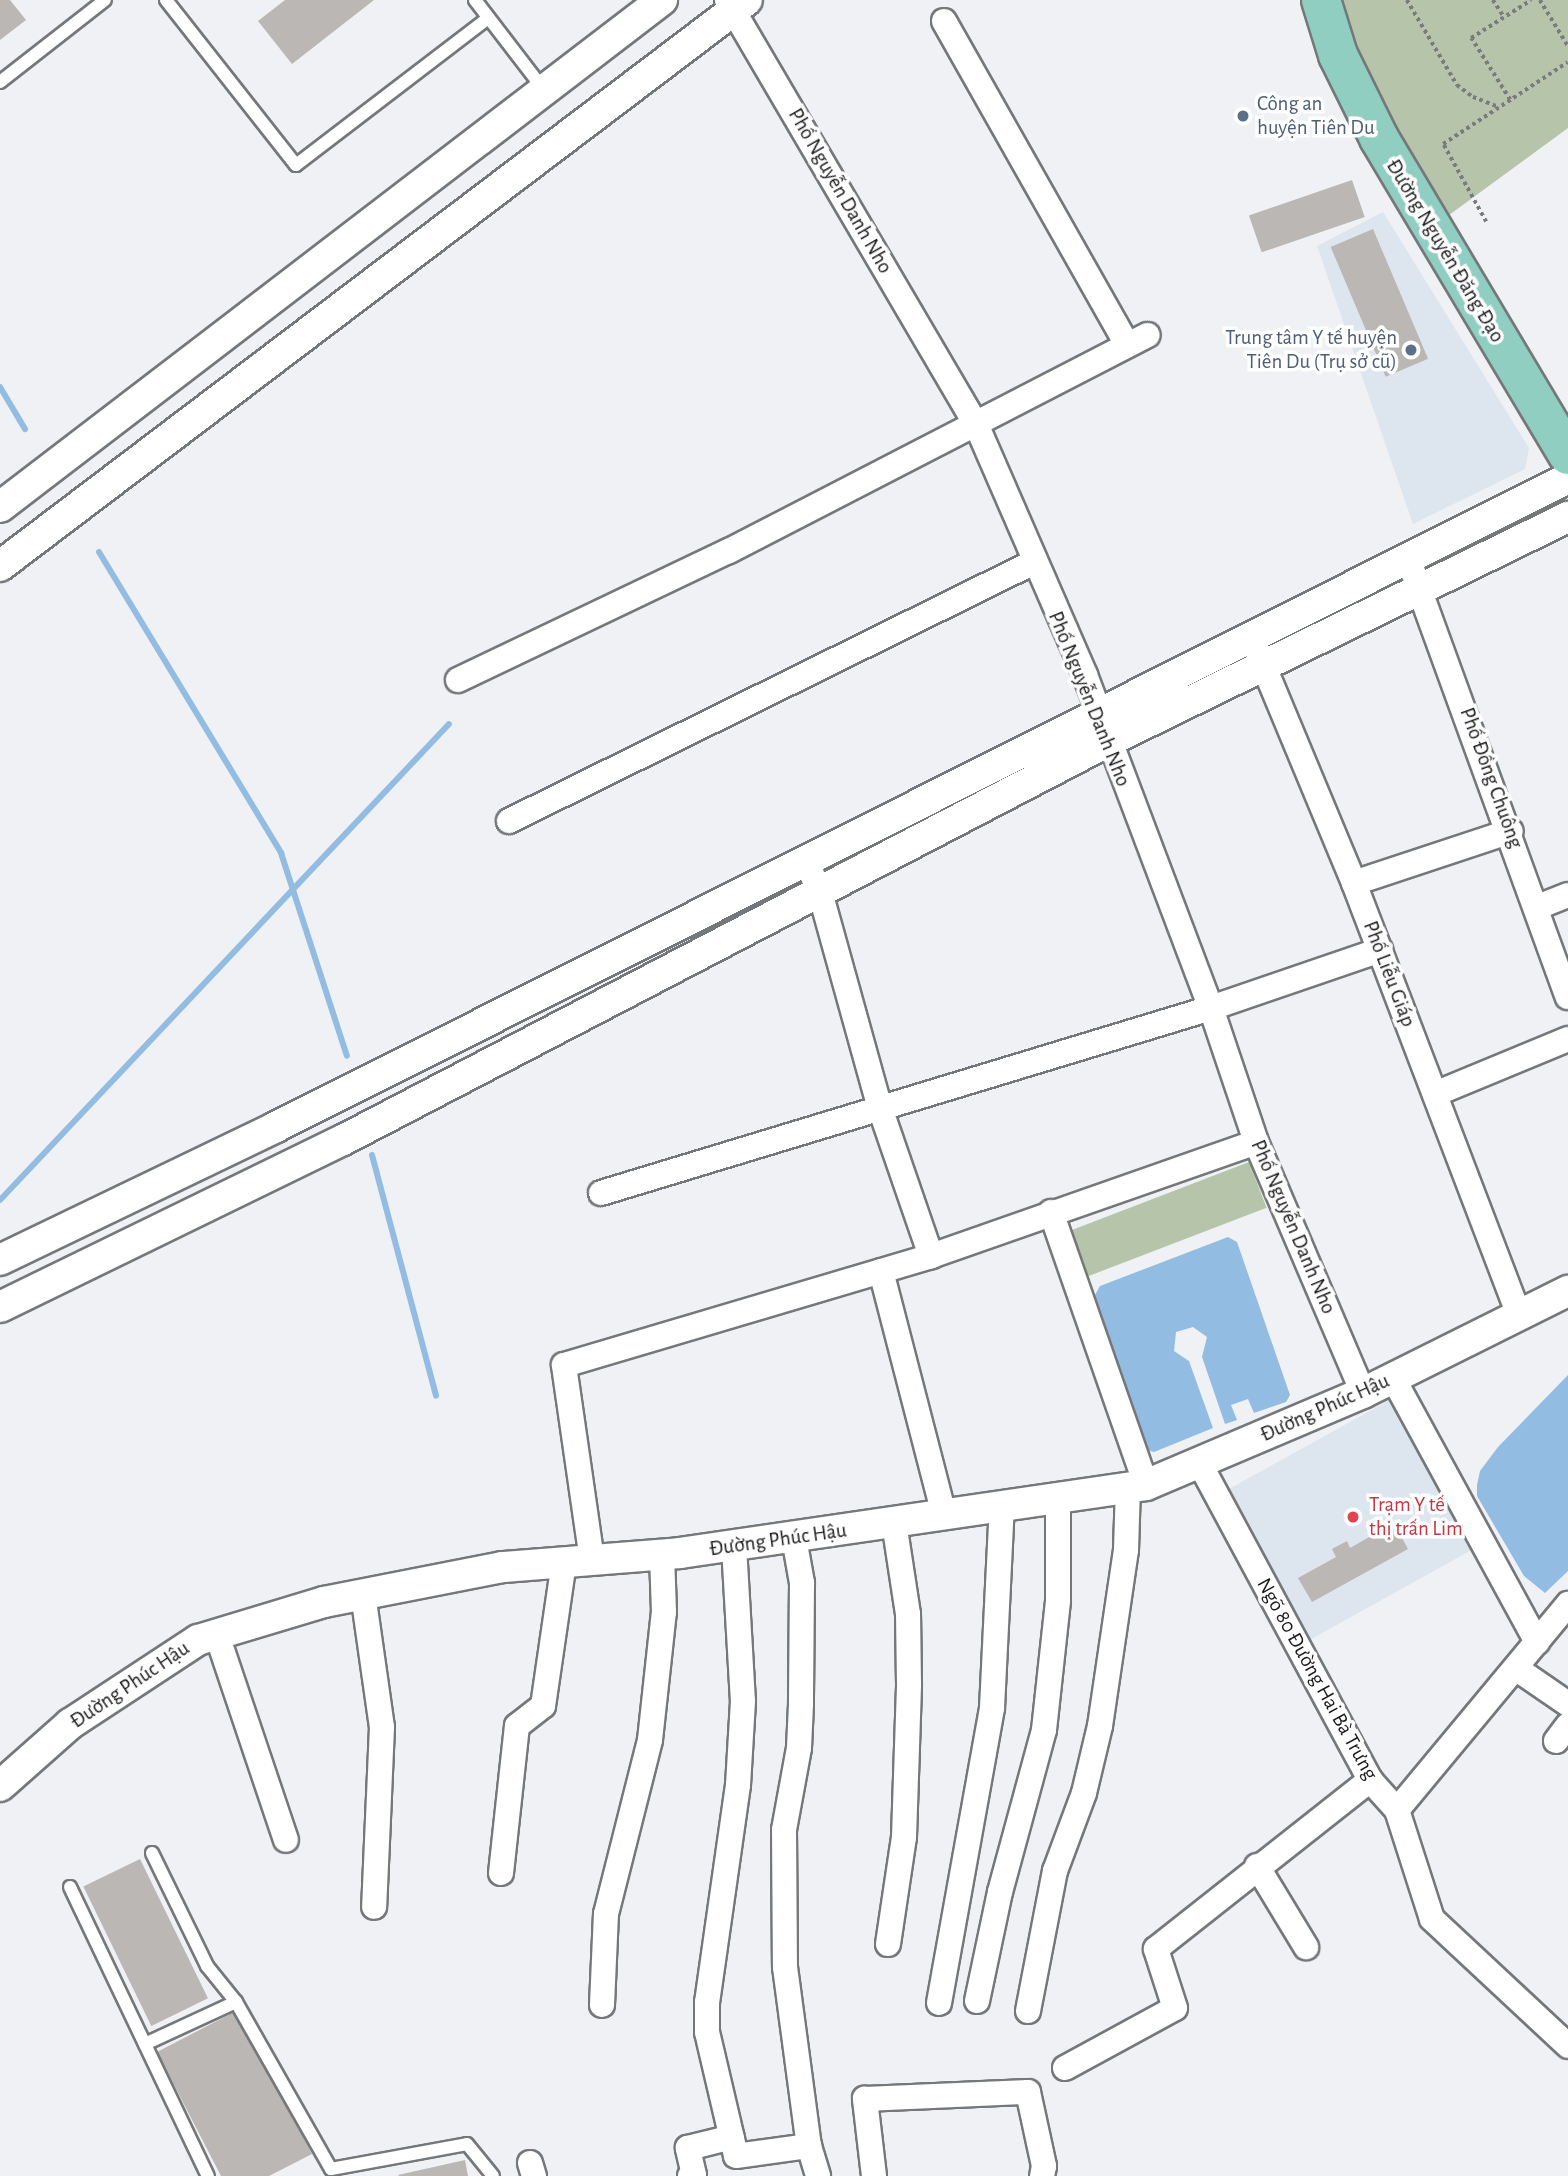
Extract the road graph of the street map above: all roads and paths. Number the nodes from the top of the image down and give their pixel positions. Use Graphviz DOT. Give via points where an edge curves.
graph roads {
  1 [pos="105,0"];
  2 [pos="166,0"];
  3 [pos="475,0"];
  4 [pos="662,0"];
  5 [pos="1321,0"];
  6 [pos="1407,0"];
  7 [pos="1493,0"];
  8 [pos="1531,0"];
  9 [pos="1540,0"];
  10 [pos="737,3"];
  11 [pos="1504,17"];
  12 [pos="488,18"];
  13 [pos="944,21"];
  14 [pos="1568,46"];
  15 [pos="1568,62"];
  16 [pos="0,82"];
  17 [pos="544,90"];
  18 [pos="1510,100"];
  19 [pos="1499,107"];
  20 [pos="1486,222"];
  21 [pos="129,408"];
  22 [pos="976,424"];
  23 [pos="160,444"];
  24 [pos="1568,455"];
  25 [pos="1568,478"];
  26 [pos="0,507"];
  27 [pos="1568,517"];
  28 [pos="1032,563"];
  29 [pos="0,566"];
  30 [pos="1415,574"];
  31 [pos="1258,651"];
  32 [pos="458,680"];
  33 [pos="1097,713"];
  34 [pos="1107,742"];
  35 [pos="509,821"];
  36 [pos="1511,831"];
  37 [pos="806,862"];
  38 [pos="1354,883"];
  39 [pos="820,892"];
  40 [pos="1568,895"];
  41 [pos="1538,907"];
  42 [pos="1380,950"];
  43 [pos="555,987"];
  44 [pos="1568,997"];
  45 [pos="1211,1008"];
  46 [pos="572,1021"];
  47 [pos="1568,1039"];
  48 [pos="1435,1094"];
  49 [pos="880,1108"];
  50 [pos="1256,1142"];
  51 [pos="601,1193"];
  52 [pos="1051,1212"];
  53 [pos="930,1256"];
  54 [pos="0,1261"];
  55 [pos="881,1271"];
  56 [pos="1568,1291"];
  57 [pos="0,1307"];
  58 [pos="1518,1313"];
  59 [pos="1393,1378"];
  60 [pos="1363,1393"];
  61 [pos="1200,1464"];
  62 [pos="1137,1486"];
  63 [pos="1058,1498"];
  64 [pos="1002,1506"];
  65 [pos="944,1514"];
  66 [pos="894,1523"];
  67 [pos="794,1538"];
  68 [pos="734,1546"];
  69 [pos="662,1554"];
  70 [pos="578,1561"];
  71 [pos="363,1594"];
  72 [pos="1568,1604"];
  73 [pos="217,1635"];
  74 [pos="1537,1642"];
  75 [pos="1517,1669"];
  76 [pos="1568,1704"];
  77 [pos="1370,1780"];
  78 [pos="0,1786"];
  79 [pos="1397,1810"];
  80 [pos="286,1840"];
  81 [pos="152,1853"];
  82 [pos="1257,1866"];
  83 [pos="501,1873"];
  84 [pos="69,1887"];
  85 [pos="374,1907"];
  86 [pos="888,1944"];
  87 [pos="1306,1947"];
  88 [pos="977,2001"];
  89 [pos="236,2002"];
  90 [pos="939,2003"];
  91 [pos="602,2006"];
  92 [pos="1028,2011"];
  93 [pos="145,2044"];
  94 [pos="1568,2046"];
  95 [pos="1065,2068"];
  96 [pos="732,2137"];
  97 [pos="809,2146"];
  98 [pos="326,2173"];
  99 [pos="208,2176"];
  100 [pos="493,2176"];
  101 [pos="690,2176"];
  102 [pos="818,2176"];
  103 [pos="874,2176"];
  104 [pos="1042,2176"];
  1 -- 16 [label="lane"];
  2 -- 12 [label="lane" via="296,164"];
  3 -- 12 [label="lane"];
  4 -- 17 [label="street"];
  5 -- 24 [label="main road, Đường Nguyễn Đăng Đạo" via="1338,55 1378,138"];
  6 -- 19 [label="path" via="1457,85"];
  7 -- 11 [label="path"];
  8 -- 11 [label="path"];
  9 -- 14 [label="path"];
  10 -- 22 [label="street, Phố Nguyễn Danh Nho"];
  10 -- 23 [label="street"];
  11 -- 18 [label="path" via="1471,38"];
  12 -- 17 [label="lane"];
  13 -- 22 [label="street" via="1137,340"];
  15 -- 18 [label="path"];
  17 -- 21 [label="street"];
  18 -- 19 [label="path"];
  19 -- 20 [label="path" via="1443,144"];
  21 -- 23 [label="street"];
  21 -- 26 [label="street"];
  22 -- 28 [label="street, Phố Nguyễn Danh Nho"];
  22 -- 32 [label="street" via="729,551"];
  23 -- 29 [label="street"];
  25 -- 30 [label="street"];
  27 -- 30 [label="street"];
  28 -- 33 [label="street, Phố Nguyễn Danh Nho"];
  28 -- 35 [label="street"];
  30 -- 31 [label="street"];
  30 -- 36 [label="street, Phố Đồng Chuông"];
  31 -- 33 [label="street"];
  31 -- 34 [label="street"];
  31 -- 38 [label="street, Phố Liễu Giáp"];
  33 -- 34 [label="street, Phố Nguyễn Danh Nho"];
  33 -- 37 [label="street"];
  34 -- 39 [label="street"];
  34 -- 45 [label="street, Phố Nguyễn Danh Nho"];
  36 -- 38 [label="street"];
  36 -- 41 [label="street, Phố Đồng Chuông"];
  37 -- 39 [label="street"];
  37 -- 43 [label="street"];
  38 -- 42 [label="street, Phố Liễu Giáp"];
  39 -- 46 [label="street"];
  39 -- 49 [label="street"];
  40 -- 41 [label="street"];
  41 -- 44 [label="street, Phố Đồng Chuông"];
  42 -- 45 [label="street"];
  42 -- 48 [label="street, Phố Liễu Giáp"];
  43 -- 46 [label="street"];
  43 -- 54 [label="street"];
  45 -- 49 [label="street"];
  45 -- 50 [label="street, Phố Nguyễn Danh Nho"];
  46 -- 57 [label="street" via="280,1171"];
  47 -- 48 [label="street"];
  48 -- 58 [label="street, Phố Liễu Giáp"];
  49 -- 51 [label="street"];
  49 -- 53 [label="street"];
  50 -- 52 [label="street"];
  50 -- 60 [label="street, Phố Nguyễn Danh Nho"];
  52 -- 53 [label="street"];
  52 -- 62 [label="street"];
  53 -- 55 [label="street"];
  55 -- 65 [label="street"];
  55 -- 70 [label="street" via="564,1364"];
  56 -- 58 [label="street, Đường Phúc Hậu"];
  58 -- 59 [label="street, Đường Phúc Hậu"];
  59 -- 60 [label="street, Đường Phúc Hậu"];
  59 -- 74 [label="street"];
  60 -- 61 [label="street, Đường Phúc Hậu"];
  61 -- 62 [label="street, Đường Phúc Hậu"];
  61 -- 77 [label="street, Ngõ 80 Đường Hai Bà Trưng"];
  62 -- 63 [label="street, Đường Phúc Hậu"];
  62 -- 92 [label="street" via="1100,1726 1084,1793 1055,1871"];
  63 -- 64 [label="street, Đường Phúc Hậu"];
  63 -- 88 [label="street" via="1058,1601 1044,1730 1000,1892"];
  64 -- 65 [label="street, Đường Phúc Hậu"];
  64 -- 90 [label="street" via="992,1708"];
  65 -- 66 [label="street, Đường Phúc Hậu"];
  66 -- 67 [label="street, Đường Phúc Hậu"];
  66 -- 86 [label="street" via="908,1614 909,1684 904,1837"];
  67 -- 68 [label="street, Đường Phúc Hậu"];
  67 -- 97 [label="street" via="802,1583 801,1704 799,1748 784,1830 785,1967"];
  68 -- 69 [label="street, Đường Phúc Hậu"];
  68 -- 96 [label="street" via="743,1701 706,2018"];
  69 -- 70 [label="street, Đường Phúc Hậu"];
  69 -- 91 [label="street" via="664,1612 650,1740 606,1914"];
  70 -- 71 [label="street, Đường Phúc Hậu" via="503,1567"];
  70 -- 83 [label="street" via="543,1706 517,1726"];
  71 -- 73 [label="street, Đường Phúc Hậu"];
  71 -- 85 [label="street" via="383,1737"];
  72 -- 74 [label="street"];
  73 -- 78 [label="street, Đường Phúc Hậu" via="198,1640 70,1724"];
  73 -- 80 [label="street"];
  74 -- 75 [label="street"];
  75 -- 76 [label="street"];
  75 -- 79 [label="street"];
  77 -- 79 [label="street, Ngõ 80 Đường Hai Bà Trưng"];
  77 -- 82 [label="street"];
  79 -- 94 [label="street, Ngõ 80 Đường Hai Bà Trưng" via="1432,1919"];
  81 -- 89 [label="lane" via="206,1966"];
  82 -- 87 [label="street"];
  82 -- 95 [label="street" via="1154,1951 1179,1987 1175,2008"];
  84 -- 93 [label="lane"];
  89 -- 93 [label="lane"];
  89 -- 98 [label="lane"];
  93 -- 99 [label="lane"];
  96 -- 97 [label="street" via="736,2155"];
  96 -- 101 [label="street" via="688,2148 694,2175"];
  97 -- 102 [label="street"];
  98 -- 100 [label="lane" via="467,2144"];
  103 -- 104 [label="street" via="865,2099 1028,2092 1044,2166"];
}
